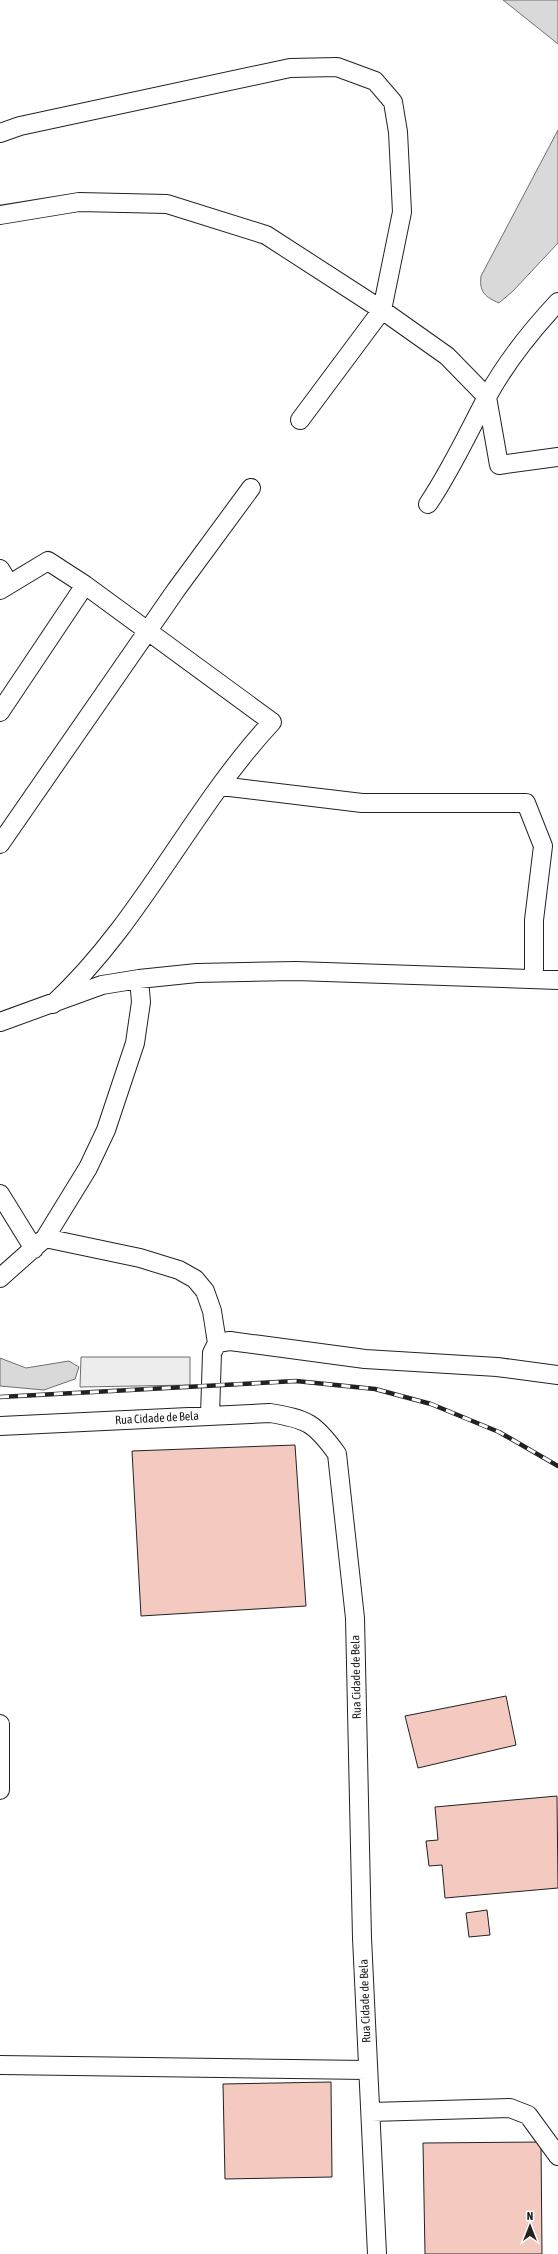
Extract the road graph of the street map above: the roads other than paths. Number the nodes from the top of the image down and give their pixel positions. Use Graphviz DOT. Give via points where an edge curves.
graph roads {
  1 [pos="0,133"];
  2 [pos="0,215"];
  3 [pos="558,302"];
  4 [pos="382,310"];
  5 [pos="487,397"];
  6 [pos="300,420"];
  7 [pos="558,457"];
  8 [pos="251,488"];
  9 [pos="428,504"];
  10 [pos="3,581"];
  11 [pos="85,585"];
  12 [pos="148,630"];
  13 [pos="0,712"];
  14 [pos="221,786"];
  15 [pos="0,844"];
  16 [pos="139,979"];
  17 [pos="534,979"];
  18 [pos="558,980"];
  19 [pos="53,1004"];
  20 [pos="0,1022"];
  21 [pos="0,1194"];
  22 [pos="40,1243"];
  23 [pos="0,1278"];
  24 [pos="217,1343"];
  25 [pos="558,1375"];
  26 [pos="210,1415"];
  27 [pos="0,1426"];
  28 [pos="0,1724"];
  29 [pos="0,1790"];
  30 [pos="0,2065"];
  31 [pos="368,2070"];
  32 [pos="371,2112"];
  33 [pos="558,2156"];
  34 [pos="377,2254"];
  1 -- 4 [label="street" via="20,126 290,68 337,67 375,81 393,102 398,132 402,212"];
  2 -- 4 [label="street" via="79,202 167,204 266,235"];
  3 -- 5 [label="street" via="514,355"];
  4 -- 5 [label="street" via="447,356"];
  4 -- 6 [label="street"];
  5 -- 7 [label="street" via="499,465"];
  5 -- 9 [label="street" via="445,479"];
  8 -- 12 [label="street"];
  10 -- 11 [label="street" via="48,561"];
  11 -- 12 [label="street"];
  11 -- 13 [label="street"];
  12 -- 14 [label="street" via="272,722"];
  12 -- 15 [label="street"];
  14 -- 17 [label="street" via="362,803 526,803 543,846 534,920"];
  14 -- 19 [label="street" via="108,944 80,978"];
  16 -- 17 [label="street" via="219,972 296,971"];
  16 -- 19 [label="street" via="102,985"];
  16 -- 22 [label="street" via="141,1002 135,1043 106,1130 88,1168"];
  17 -- 18 [label="street"];
  19 -- 20 [label="street"];
  21 -- 22 [label="street"];
  22 -- 23 [label="street"];
  22 -- 24 [label="street" via="140,1258 179,1270 195,1279 204,1291 212,1311"];
  24 -- 25 [label="street" via="230,1341 365,1359 497,1367"];
  24 -- 26 [label="street" via="212,1353"];
  26 -- 27 [label="street, Rua Cidade de Bela"];
  26 -- 31 [label="street, Rua Cidade de Bela" via="270,1413 300,1418 322,1433 338,1454 355,1618 362,1938"];
  28 -- 29 [label="street"];
  30 -- 31 [label="street"];
  31 -- 32 [label="street, Rua Cidade de Bela"];
  32 -- 33 [label="street" via="510,2108 528,2115"];
  32 -- 34 [label="street, Rua Cidade de Bela"];
}
